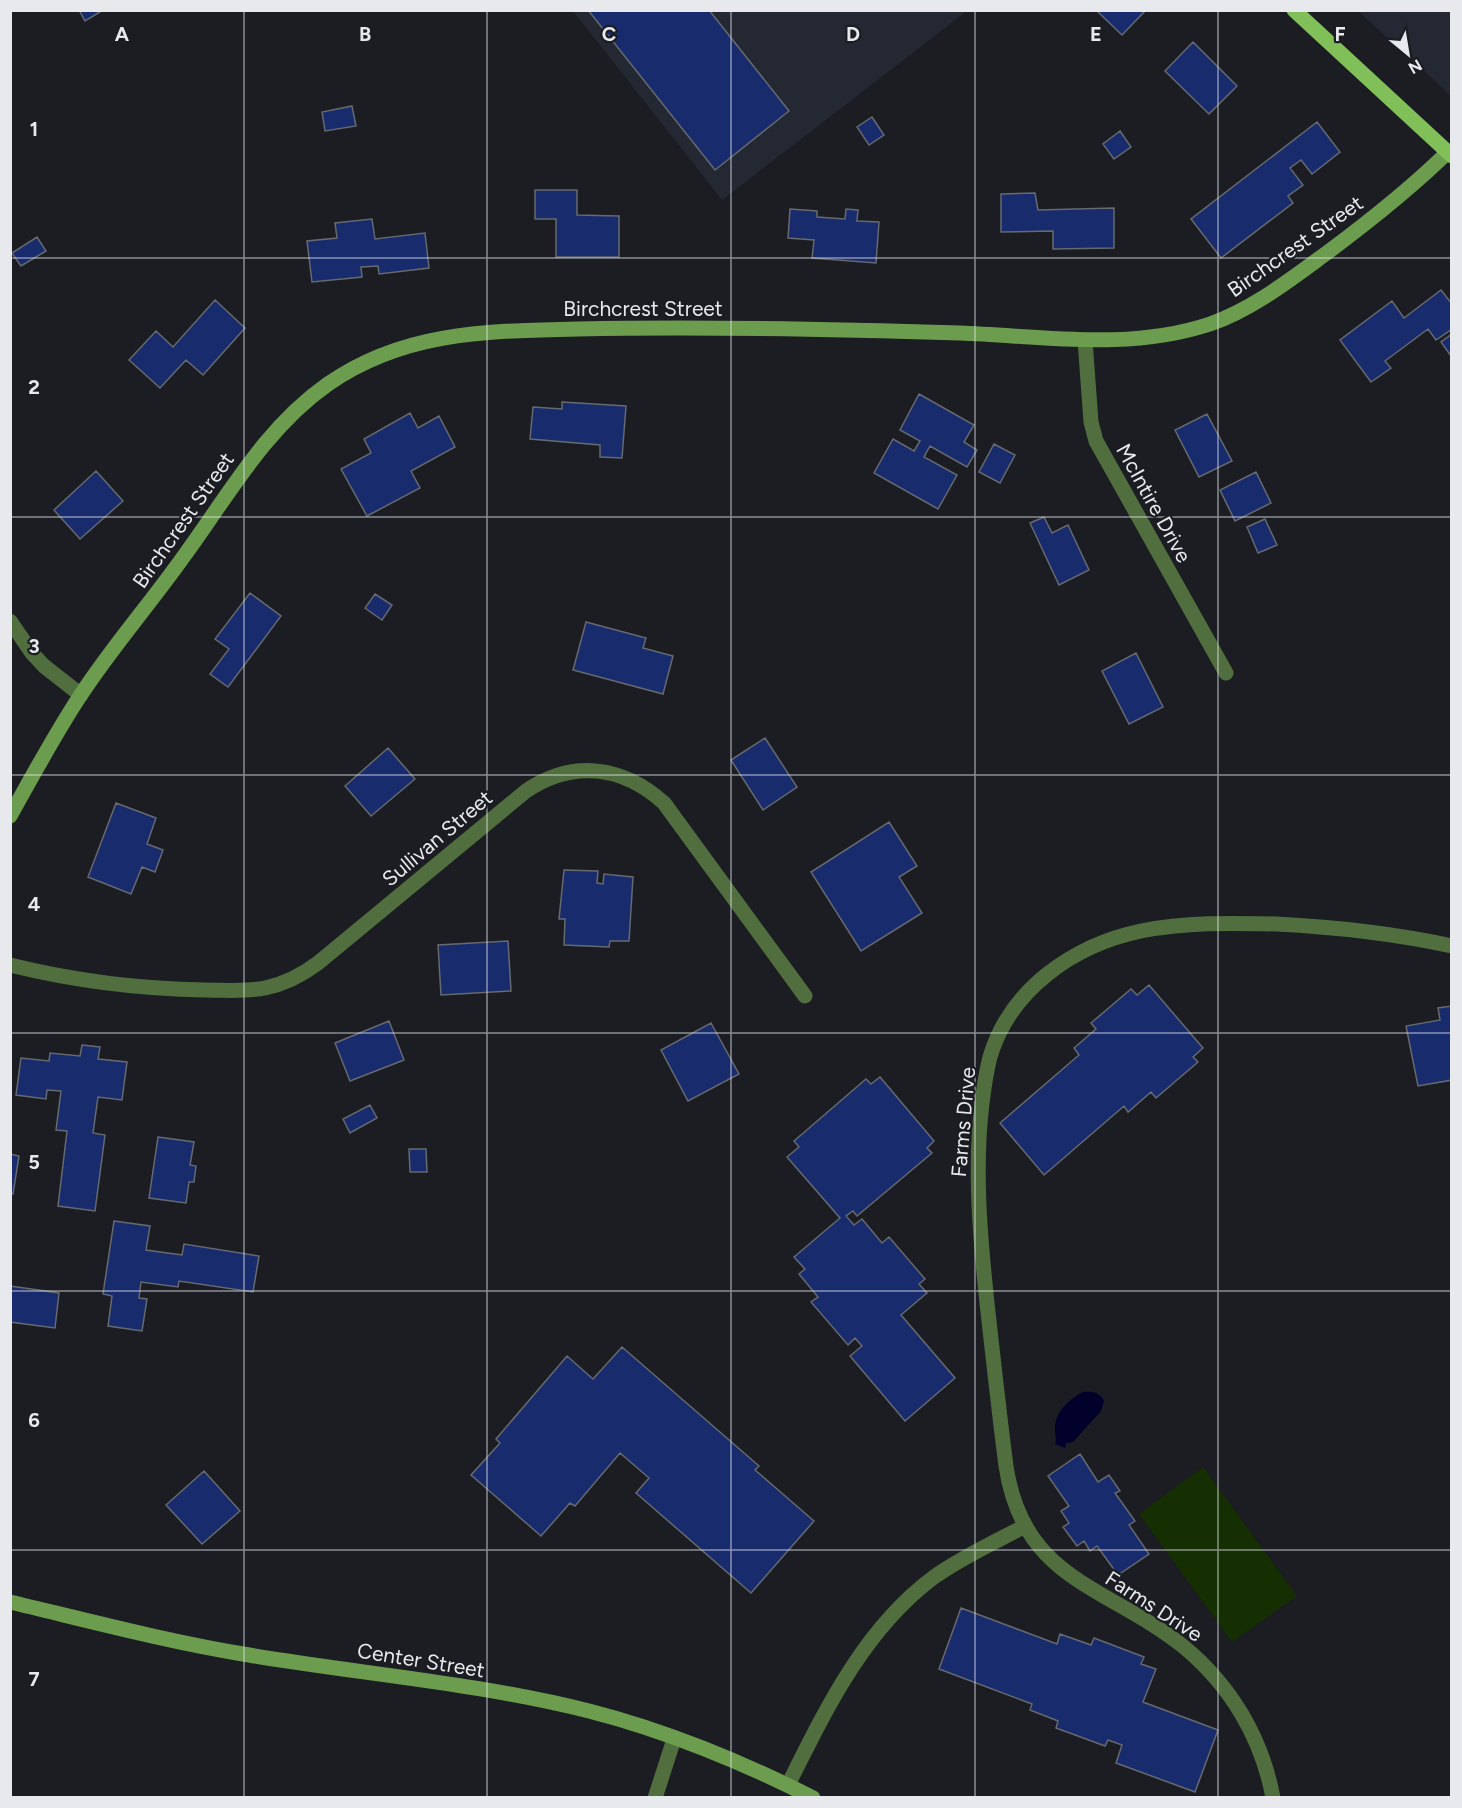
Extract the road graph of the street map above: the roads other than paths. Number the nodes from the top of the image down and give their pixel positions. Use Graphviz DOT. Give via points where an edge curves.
graph roads {
  1 [pos="1294,10"];
  2 [pos="1450,154"];
  3 [pos="1085,340"];
  4 [pos="10,621"];
  5 [pos="1226,673"];
  6 [pos="81,695"];
  7 [pos="10,816"];
  8 [pos="1452,946"];
  9 [pos="10,965"];
  10 [pos="805,996"];
  11 [pos="1025,1526"];
  12 [pos="10,1602"];
  13 [pos="674,1738"];
  14 [pos="788,1785"];
  15 [pos="655,1797"];
  16 [pos="813,1797"];
  17 [pos="1273,1797"];
  1 -- 2 [label="main road"];
  2 -- 3 [label="street, Birchcrest Street" via="1299,274 1241,310 1175,334"];
  3 -- 5 [label="street, McIntire Drive" via="1090,422 1096,441"];
  3 -- 6 [label="street, Birchcrest Street" via="798,328 597,329 506,331 444,338 396,349 327,385 279,427 241,473"];
  4 -- 6 [label="street" via="44,666"];
  6 -- 7 [label="street, Birchcrest Street"];
  8 -- 11 [label="street, Farms Drive" via="1357,929 1230,922 1167,927 1139,932 1075,955 1041,979 1013,1011 1000,1032 986,1074 978,1205 1006,1466"];
  9 -- 10 [label="street, Sullivan Street" via="90,981 180,990 241,990 278,985 318,963 526,791 558,775 589,771 630,780 664,803"];
  11 -- 14 [label="street" via="957,1562 895,1611 828,1706"];
  11 -- 17 [label="street, Farms Drive" via="1046,1554 1068,1574 1160,1630 1206,1667 1247,1720"];
  12 -- 13 [label="street, Center Street" via="204,1648 550,1703 618,1719"];
  13 -- 14 [label="street, Center Street"];
  13 -- 15 [label="street"];
  14 -- 16 [label="street, Center Street"];
}
